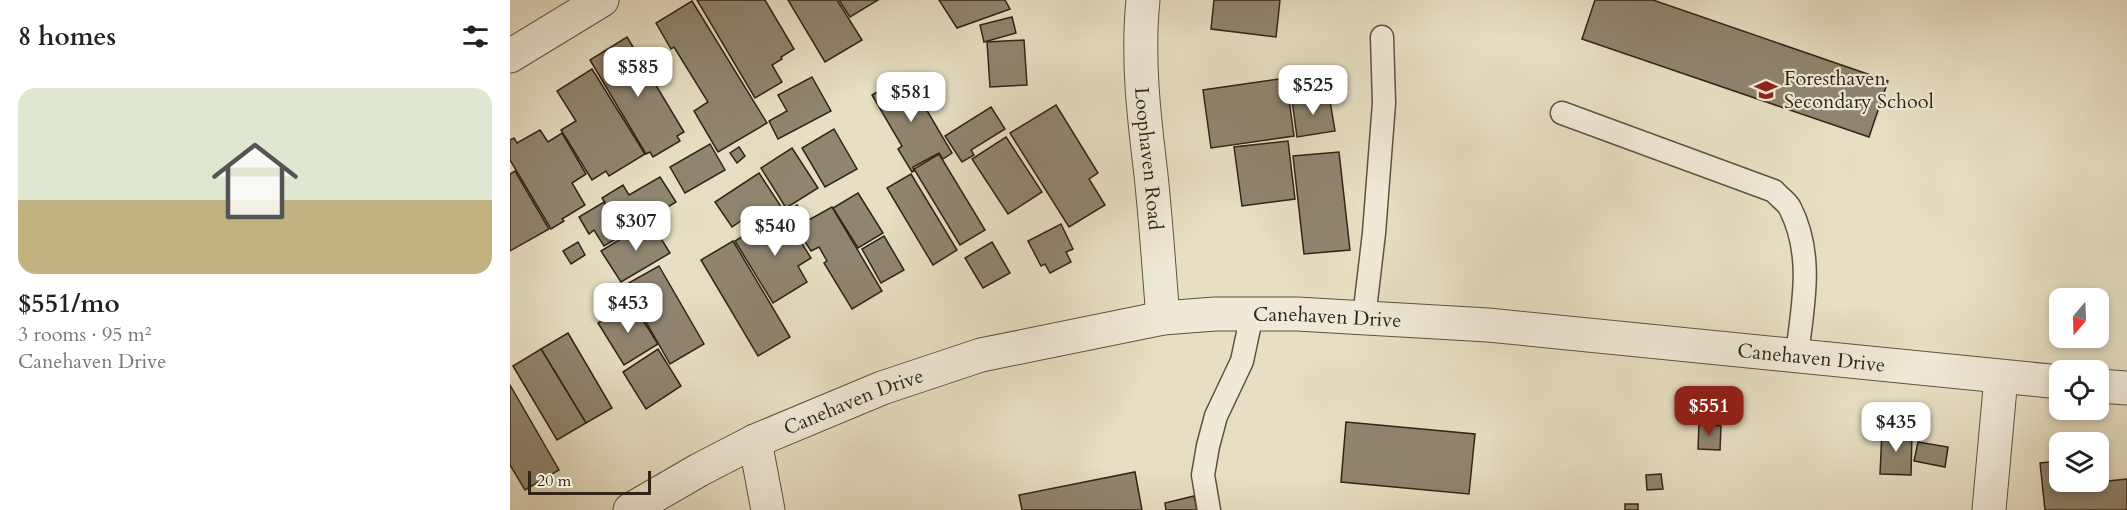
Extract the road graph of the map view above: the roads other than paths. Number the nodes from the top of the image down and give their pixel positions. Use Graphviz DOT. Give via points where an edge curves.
graph roads {
  1 [pos="602,0"];
  2 [pos="1143,0"];
  3 [pos="1382,38"];
  4 [pos="510,56"];
  5 [pos="1562,113"];
  6 [pos="1252,314"];
  7 [pos="1163,318"];
  8 [pos="1364,318"];
  9 [pos="1797,354"];
  10 [pos="2001,377"];
  11 [pos="2049,381"];
  12 [pos="2109,387"];
  13 [pos="2127,388"];
  14 [pos="755,441"];
  15 [pos="630,510"];
  16 [pos="768,510"];
  17 [pos="1209,510"];
  18 [pos="1989,510"];
  1 -- 4 [label="street"];
  2 -- 7 [label="street, Loophaven Road" via="1143,115"];
  3 -- 8 [label="lane" via="1384,103"];
  5 -- 9 [label="lane" via="1774,191 1789,207 1804,252 1806,277"];
  6 -- 7 [label="street, Canehaven Drive"];
  6 -- 8 [label="street, Canehaven Drive"];
  6 -- 17 [label="lane" via="1242,361 1216,416 1208,446 1203,475"];
  7 -- 14 [label="street, Canehaven Drive" via="981,355 882,387"];
  8 -- 9 [label="street, Canehaven Drive" via="1488,325"];
  9 -- 10 [label="street, Canehaven Drive"];
  10 -- 11 [label="street, Canehaven Drive"];
  10 -- 18 [label="street"];
  12 -- 13 [label="street"];
  14 -- 15 [label="street, Canehaven Drive"];
  14 -- 16 [label="street"];
}
